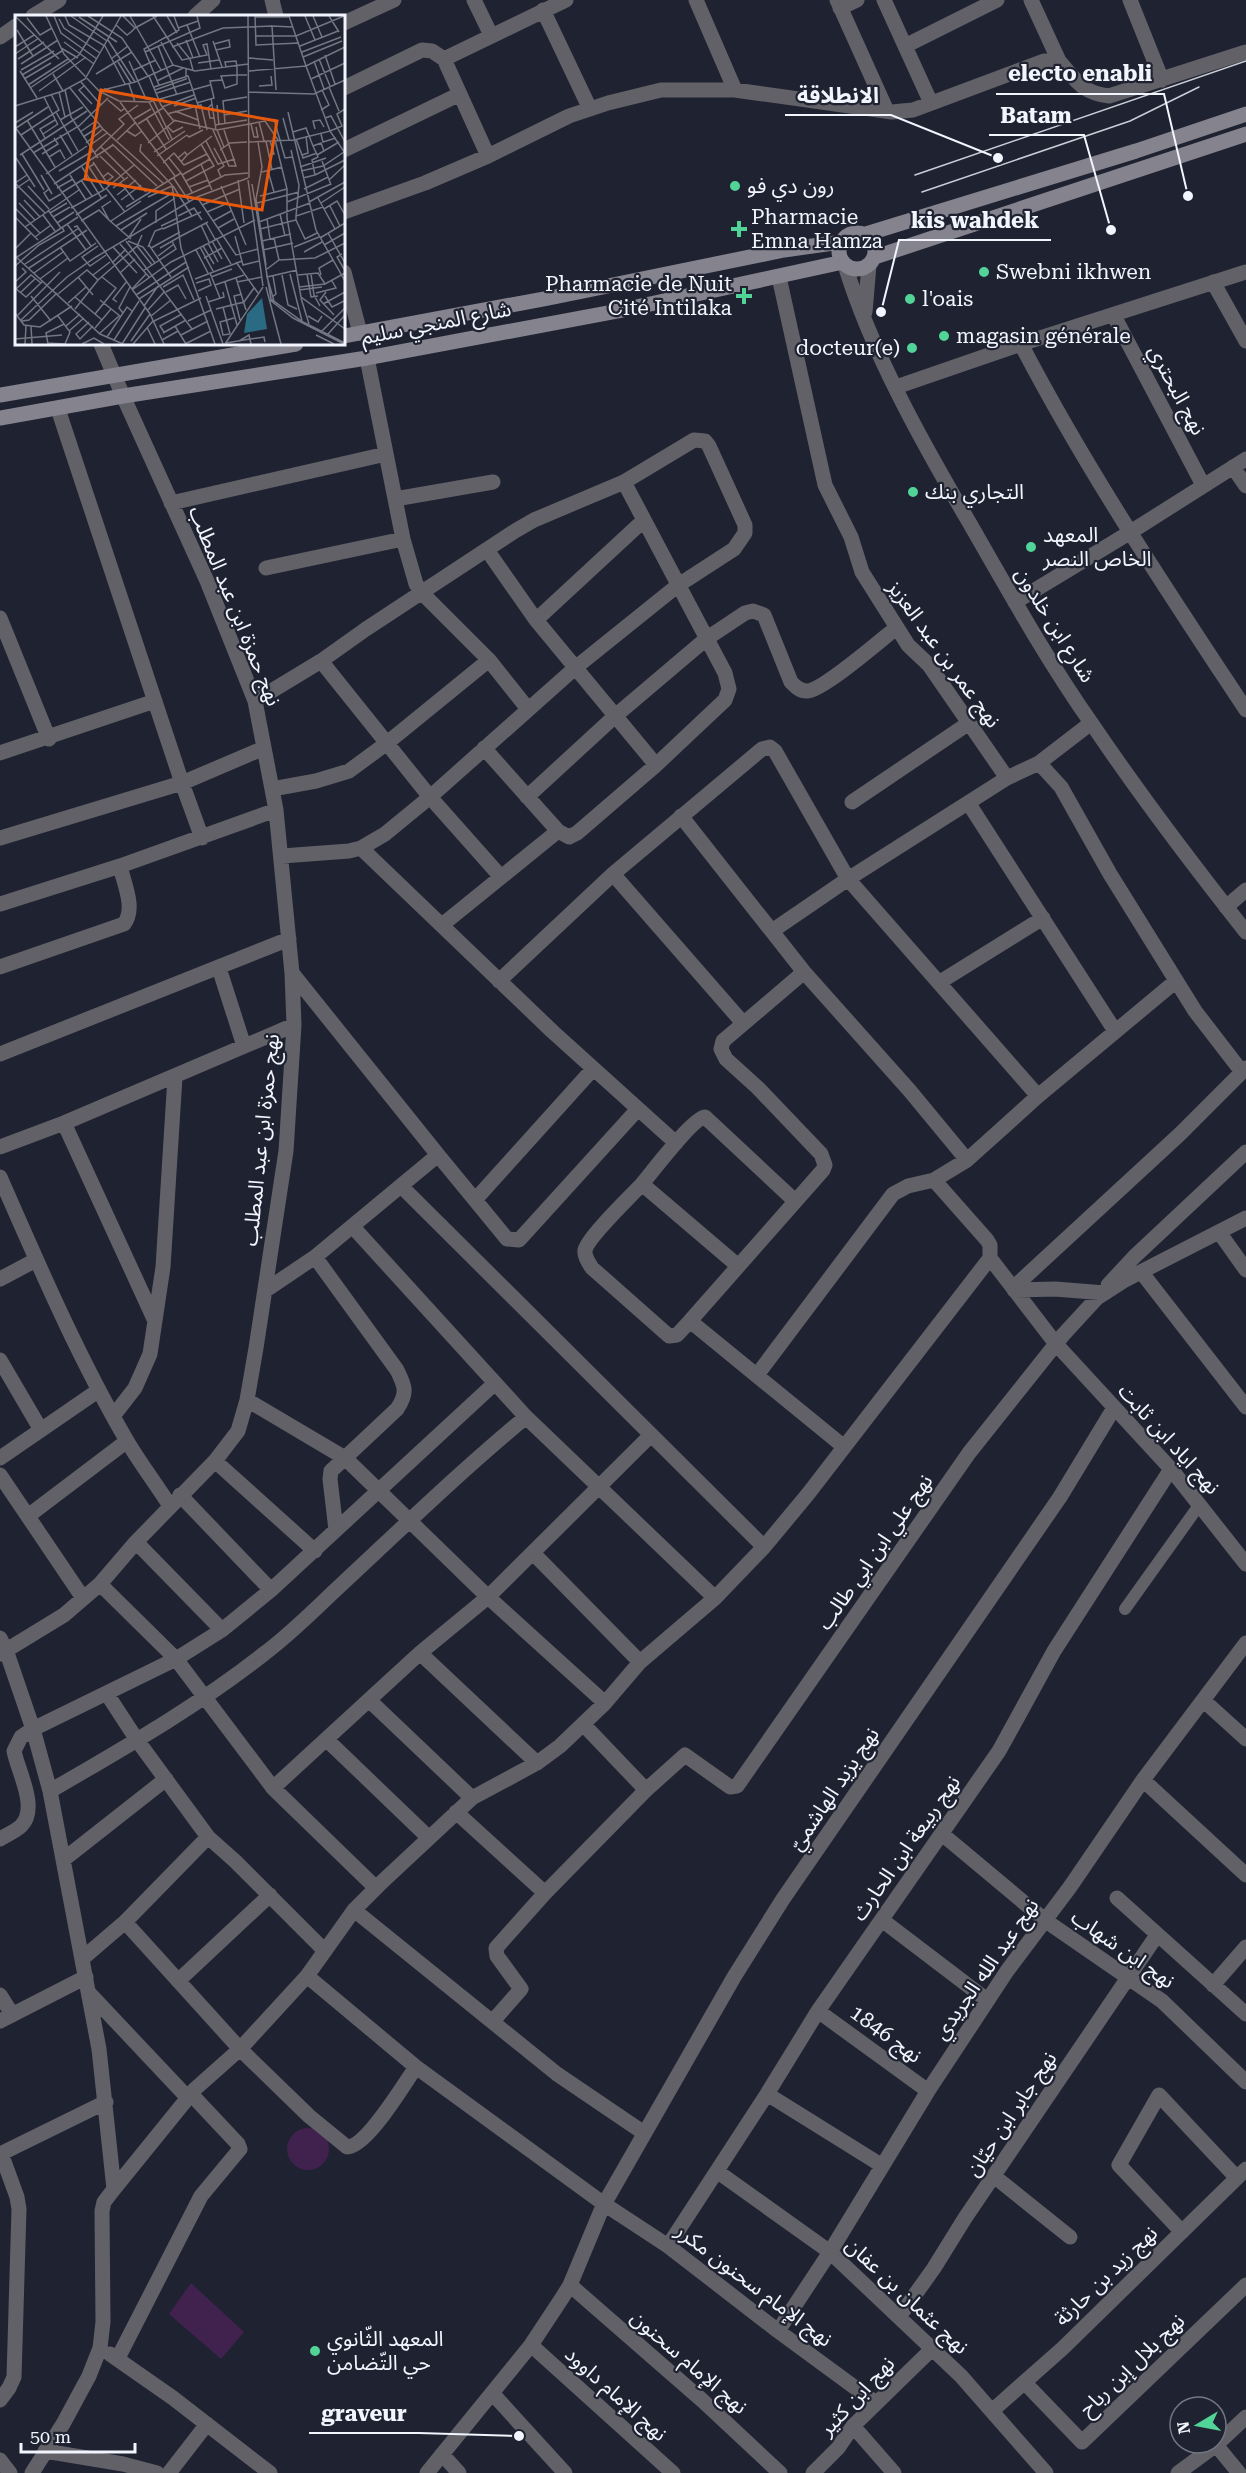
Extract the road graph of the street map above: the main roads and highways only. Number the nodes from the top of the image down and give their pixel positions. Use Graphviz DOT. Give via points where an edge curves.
graph roads {
  1 [pos="1246,114"];
  2 [pos="1246,134"];
  3 [pos="866,234"];
  4 [pos="841,242"];
  5 [pos="872,261"];
  6 [pos="844,264"];
  7 [pos="345,336"];
  8 [pos="290,345"];
  9 [pos="0,395"];
  10 [pos="0,418"];
  1 -- 3 [label="main road"];
  2 -- 5 [label="main road"];
  3 -- 4 [label="main road" via="852,233"];
  3 -- 5 [label="main road" via="875,244"];
  4 -- 6 [label="main road" via="839,252"];
  4 -- 7 [label="main road, شارع المنجي سليم"];
  5 -- 6 [label="main road" via="861,269"];
  6 -- 10 [label="main road, شارع المنجي سليم" via="367,358"];
  8 -- 9 [label="main road"];
}
